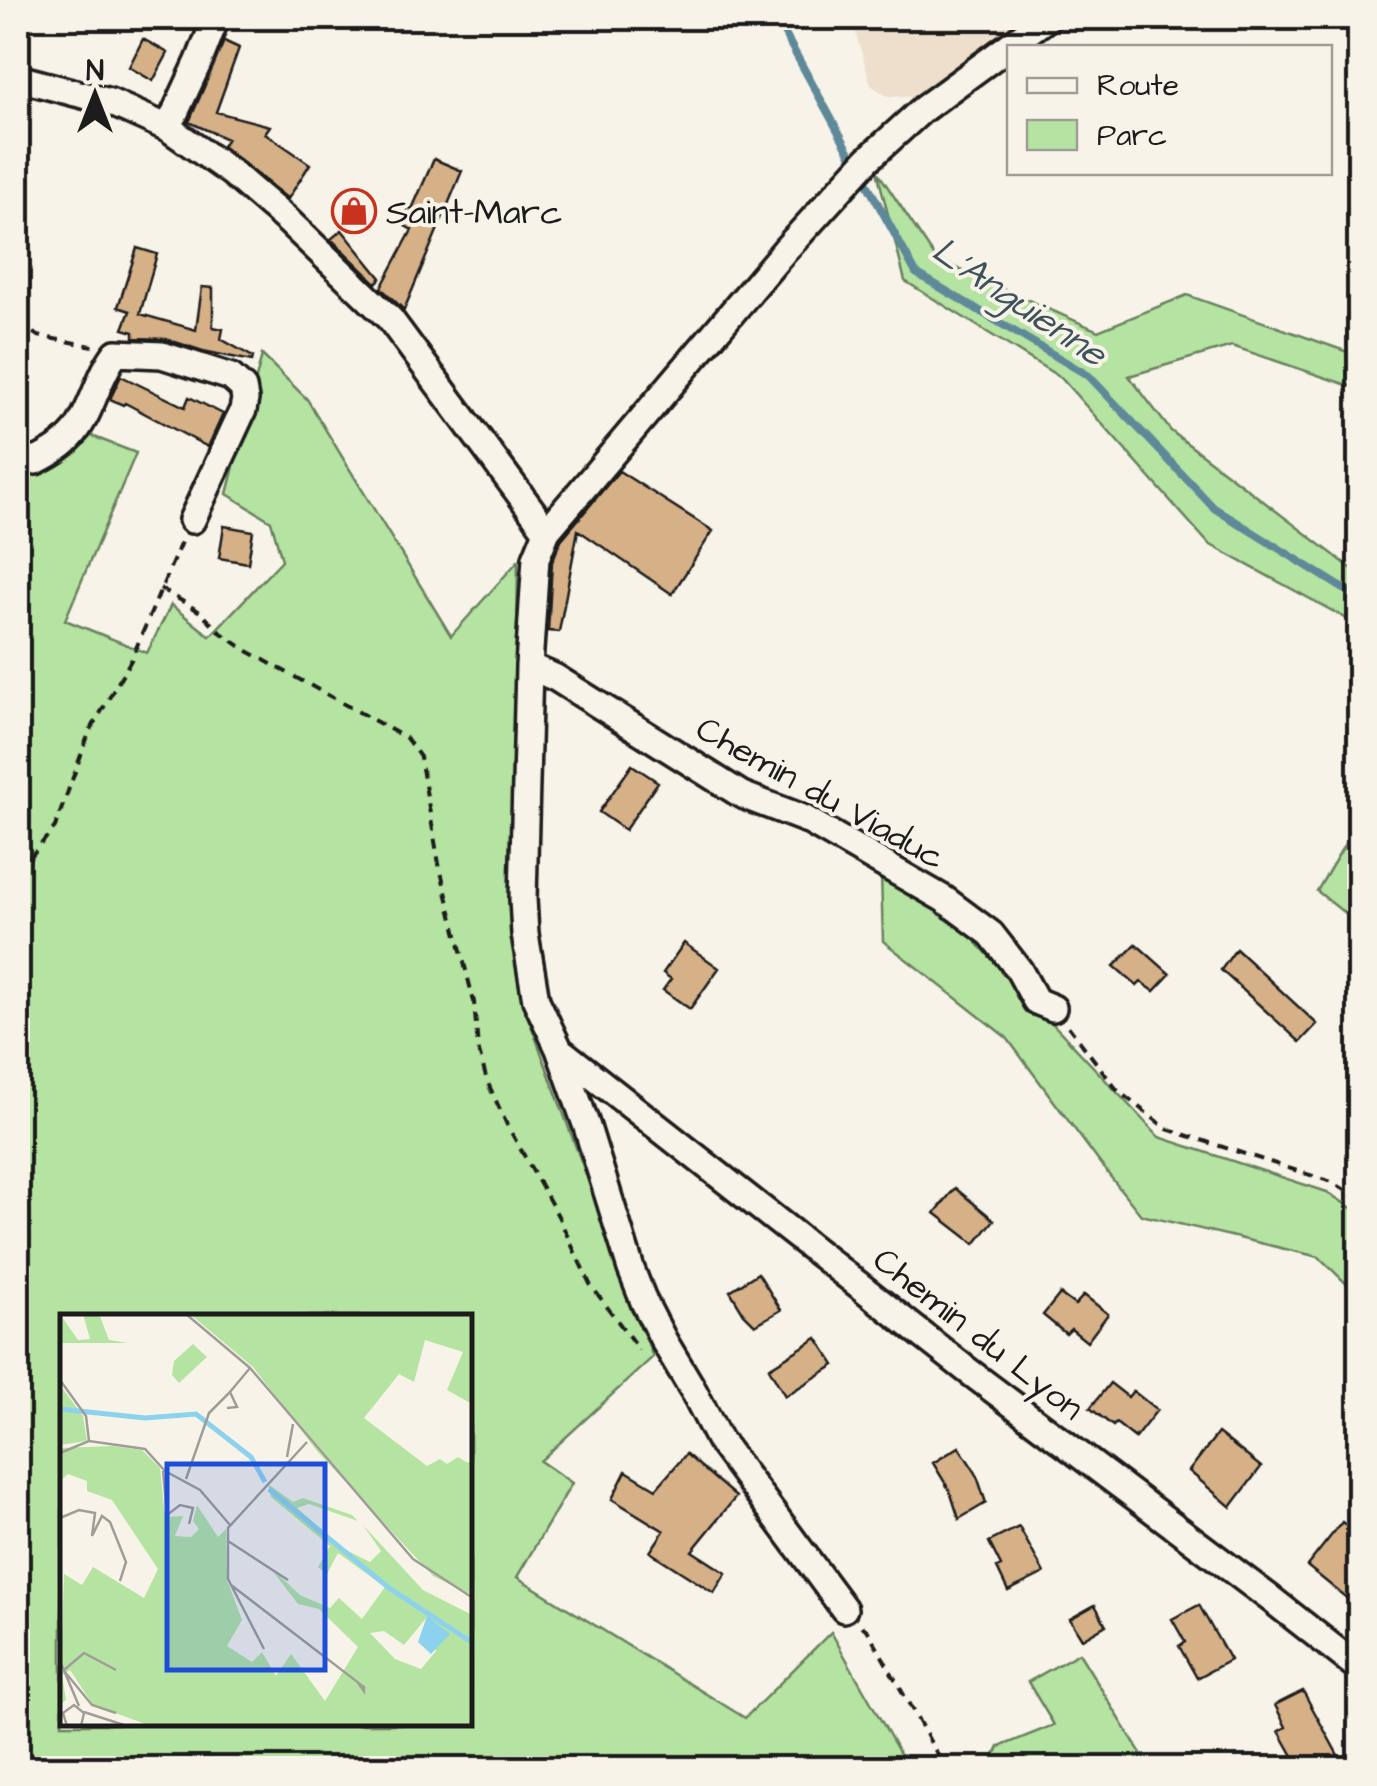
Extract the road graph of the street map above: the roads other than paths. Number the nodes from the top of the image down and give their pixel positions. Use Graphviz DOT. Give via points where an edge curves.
graph roads {
  1 [pos="216,18"];
  2 [pos="1047,18"];
  3 [pos="1010,45"];
  4 [pos="1007,47"];
  5 [pos="18,78"];
  6 [pos="168,128"];
  7 [pos="18,457"];
  8 [pos="192,520"];
  9 [pos="546,530"];
  10 [pos="529,666"];
  11 [pos="1053,1008"];
  12 [pos="558,1049"];
  13 [pos="844,1609"];
  14 [pos="1360,1668"];
  1 -- 6 [label="street"];
  2 -- 3 [label="street"];
  4 -- 9 [label="street" via="923,109 860,168"];
  5 -- 6 [label="street" via="110,102"];
  6 -- 9 [label="street" via="288,221 390,319"];
  7 -- 8 [label="street" via="36,461 60,448 116,353 162,355 231,377 243,388 243,410"];
  9 -- 10 [label="street" via="536,558"];
  10 -- 11 [label="street, Chemin du Viaduc" via="742,795 805,819 944,899 991,934 1036,1001"];
  10 -- 12 [label="street" via="525,934 536,1000"];
  12 -- 13 [label="street" via="631,1269 665,1343 719,1440"];
  12 -- 14 [label="street, Chemin du Lyon"];
}
